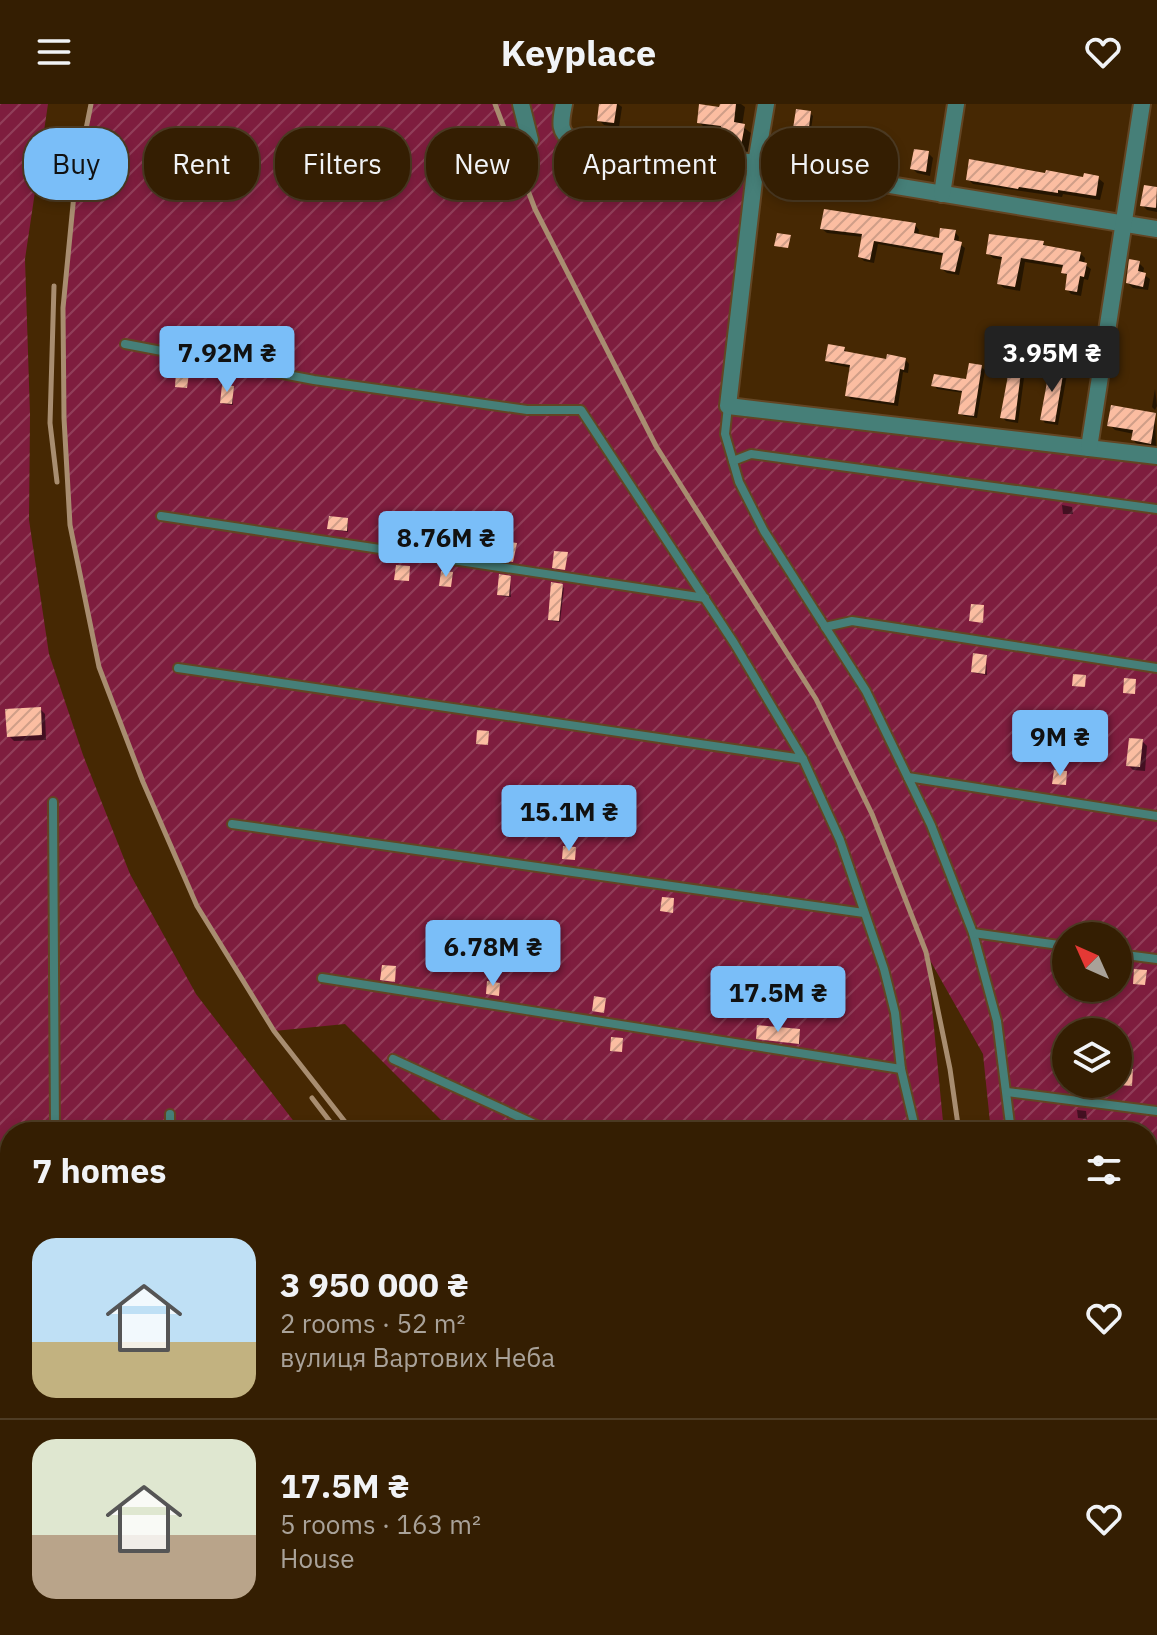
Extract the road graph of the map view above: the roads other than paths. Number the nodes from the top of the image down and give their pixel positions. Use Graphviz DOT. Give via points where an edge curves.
graph roads {
  1 [pos="521,104"];
  2 [pos="564,104"];
  3 [pos="766,104"];
  4 [pos="956,104"];
  5 [pos="1142,104"];
  6 [pos="527,128"];
  7 [pos="756,163"];
  8 [pos="942,194"];
  9 [pos="1124,224"];
  10 [pos="1157,229"];
  11 [pos="125,344"];
  12 [pos="728,406"];
  13 [pos="1089,448"];
  14 [pos="1157,456"];
  15 [pos="733,461"];
  16 [pos="1157,509"];
  17 [pos="161,516"];
  18 [pos="705,598"];
  19 [pos="825,627"];
  20 [pos="178,668"];
  21 [pos="1157,668"];
  22 [pos="803,759"];
  23 [pos="908,777"];
  24 [pos="53,802"];
  25 [pos="1157,816"];
  26 [pos="232,824"];
  27 [pos="864,913"];
  28 [pos="973,933"];
  29 [pos="1052,944"];
  30 [pos="1132,956"];
  31 [pos="1157,959"];
  32 [pos="322,978"];
  33 [pos="393,1059"];
  34 [pos="901,1069"];
  35 [pos="1007,1092"];
  36 [pos="1157,1111"];
  37 [pos="170,1114"];
  38 [pos="55,1122"];
  39 [pos="170,1122"];
  40 [pos="530,1122"];
  41 [pos="914,1122"];
  42 [pos="1010,1122"];
  1 -- 6 [label="street"];
  2 -- 7 [label="street" via="560,126 574,141"];
  3 -- 7 [label="street"];
  4 -- 8 [label="street"];
  5 -- 9 [label="street"];
  7 -- 8 [label="street"];
  7 -- 12 [label="street"];
  8 -- 9 [label="street"];
  9 -- 10 [label="street"];
  9 -- 13 [label="street"];
  11 -- 18 [label="lane" via="329,383 527,410 581,410"];
  12 -- 13 [label="street"];
  12 -- 15 [label="lane" via="725,434"];
  13 -- 14 [label="street"];
  15 -- 16 [label="lane" via="751,454"];
  15 -- 19 [label="lane" via="764,531"];
  17 -- 18 [label="lane"];
  18 -- 22 [label="lane"];
  19 -- 21 [label="lane" via="852,621"];
  19 -- 23 [label="lane" via="866,691"];
  20 -- 22 [label="lane"];
  22 -- 27 [label="lane" via="840,840"];
  23 -- 25 [label="lane"];
  23 -- 28 [label="lane"];
  24 -- 38 [label="lane"];
  26 -- 27 [label="lane"];
  27 -- 34 [label="lane" via="895,1013"];
  28 -- 29 [label="lane"];
  28 -- 35 [label="lane" via="997,1021"];
  30 -- 31 [label="lane"];
  32 -- 34 [label="lane"];
  33 -- 40 [label="lane"];
  34 -- 41 [label="lane"];
  35 -- 36 [label="lane"];
  35 -- 42 [label="lane"];
  37 -- 39 [label="lane"];
}
